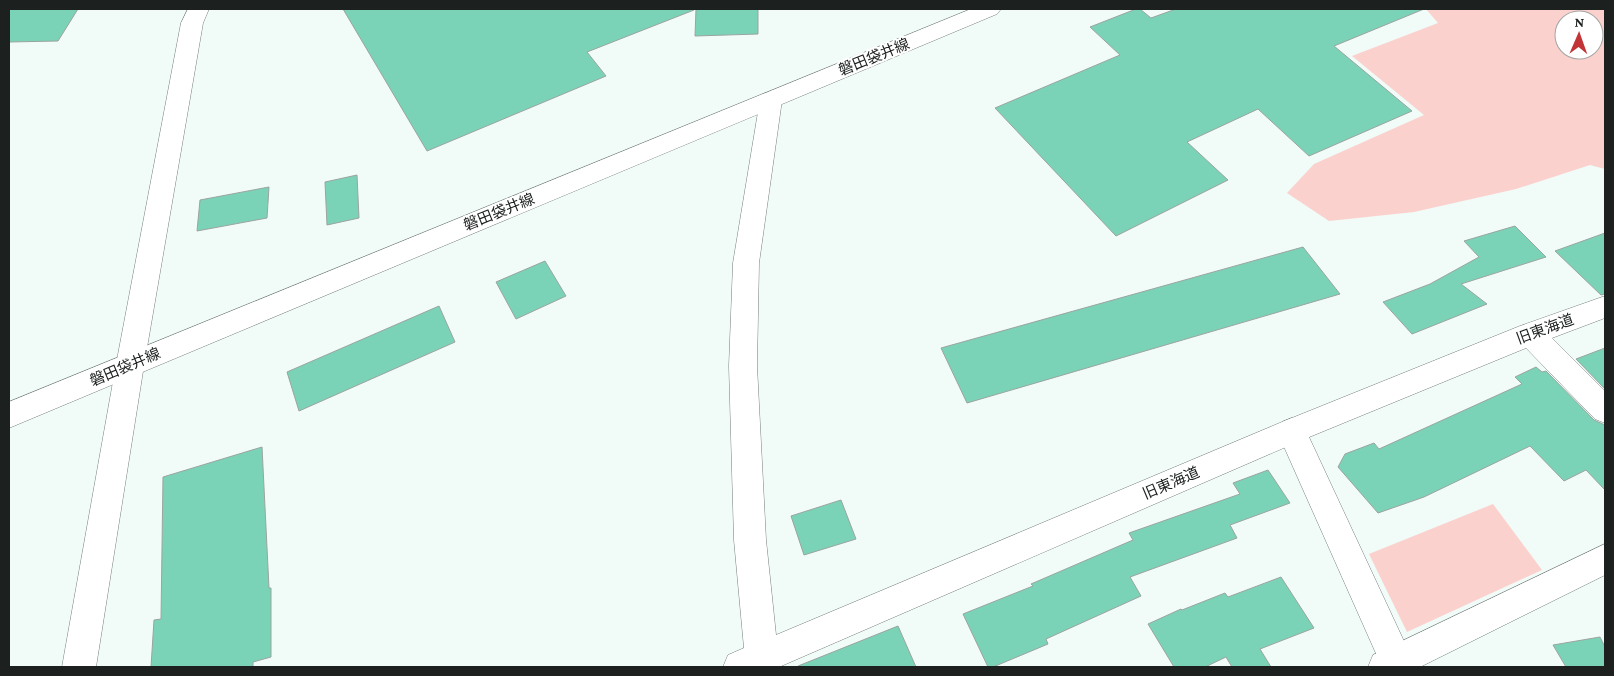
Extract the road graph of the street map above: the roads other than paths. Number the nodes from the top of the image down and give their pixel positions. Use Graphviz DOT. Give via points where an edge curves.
graph roads {
  1 [pos="198,9"];
  2 [pos="990,9"];
  3 [pos="771,100"];
  4 [pos="1605,307"];
  5 [pos="1530,334"];
  6 [pos="130,365"];
  7 [pos="1605,410"];
  8 [pos="9,415"];
  9 [pos="1292,431"];
  10 [pos="1605,559"];
  11 [pos="751,662"];
  12 [pos="1394,665"];
  13 [pos="78,667"];
  1 -- 6 [label="street" via="192,23"];
  2 -- 3 [label="street, 磐田袋井線"];
  3 -- 6 [label="street, 磐田袋井線"];
  3 -- 11 [label="street" via="746,263 743,357"];
  4 -- 5 [label="street, 旧東海道"];
  5 -- 7 [label="street"];
  5 -- 9 [label="street, 旧東海道"];
  6 -- 8 [label="street, 磐田袋井線"];
  6 -- 13 [label="street"];
  9 -- 11 [label="street, 旧東海道"];
  9 -- 12 [label="street"];
  10 -- 12 [label="street"];
}
